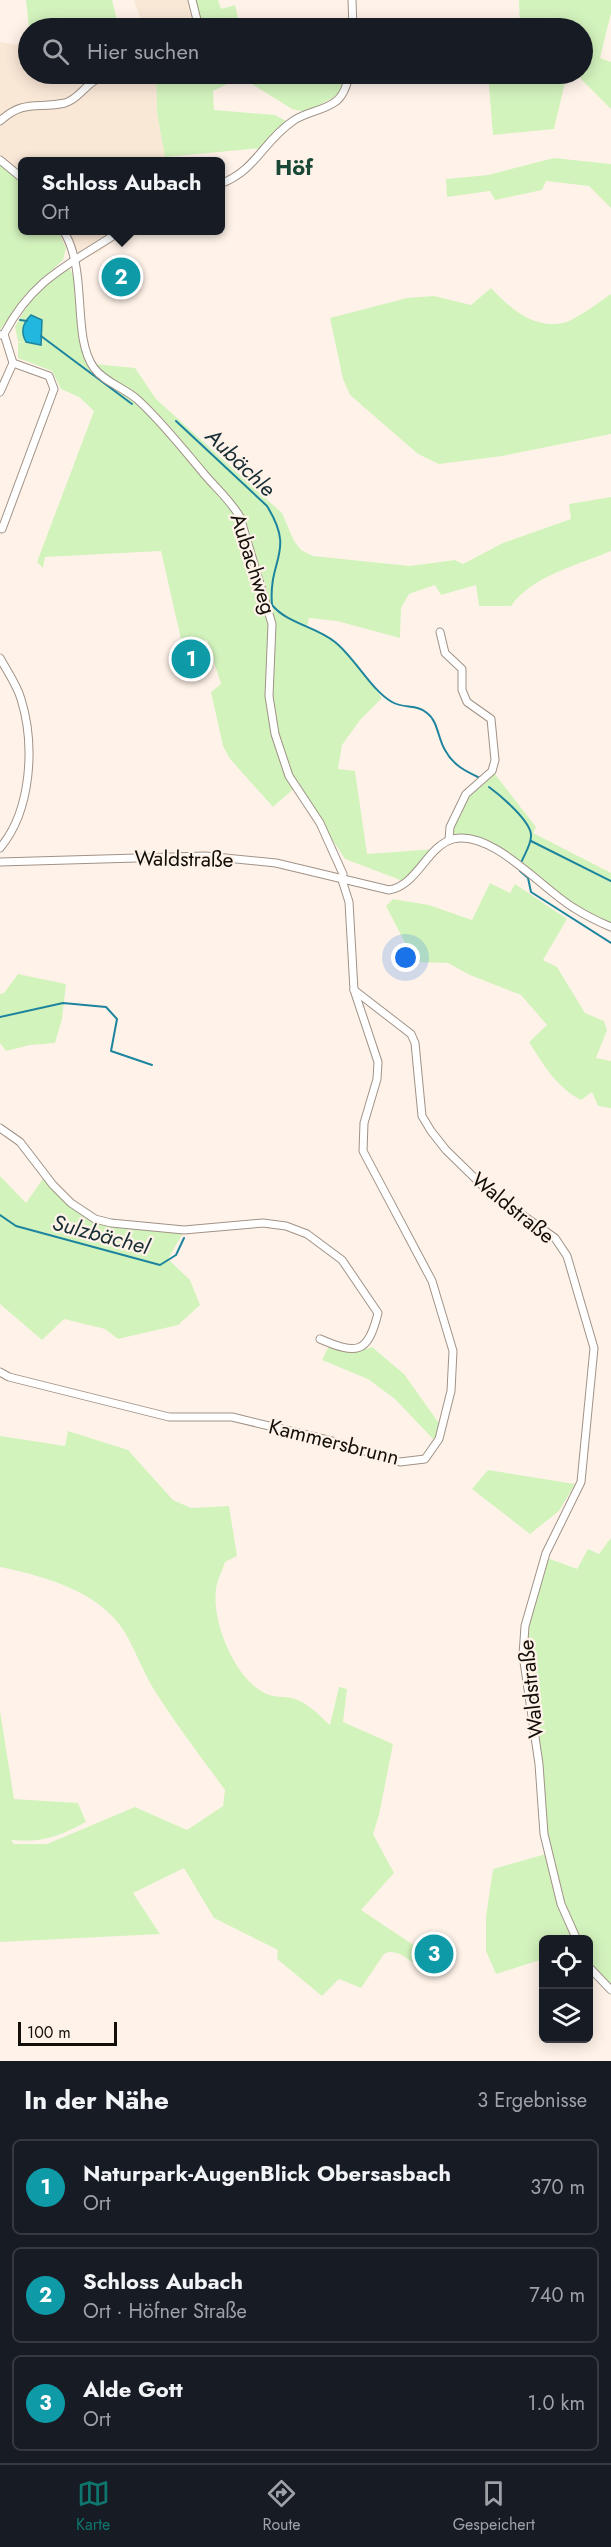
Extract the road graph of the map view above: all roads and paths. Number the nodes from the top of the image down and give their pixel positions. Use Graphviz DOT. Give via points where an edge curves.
graph roads {
  1 [pos="192,0"];
  2 [pos="352,0"];
  3 [pos="196,18"];
  4 [pos="353,18"];
  5 [pos="91,84"];
  6 [pos="347,84"];
  7 [pos="0,121"];
  8 [pos="0,160"];
  9 [pos="18,175"];
  10 [pos="225,181"];
  11 [pos="65,235"];
  12 [pos="115,235"];
  13 [pos="76,257"];
  14 [pos="2,334"];
  15 [pos="12,363"];
  16 [pos="0,392"];
  17 [pos="2,529"];
  18 [pos="440,632"];
  19 [pos="0,658"];
  20 [pos="449,840"];
  21 [pos="0,848"];
  22 [pos="0,862"];
  23 [pos="342,877"];
  24 [pos="611,927"];
  25 [pos="354,990"];
  26 [pos="0,1128"];
  27 [pos="320,1339"];
  28 [pos="0,1372"];
  29 [pos="575,1935"];
  30 [pos="593,1971"];
  31 [pos="611,1990"];
  1 -- 3 [label="street"];
  2 -- 4 [label="street"];
  5 -- 7 [label="street" via="77,98 14,109"];
  6 -- 10 [label="street" via="336,101 294,119 276,134 247,170"];
  8 -- 9 [label="street"];
  11 -- 13 [label="street, Aubachweg"];
  12 -- 13 [label="street"];
  13 -- 14 [label="street" via="32,292"];
  13 -- 23 [label="street, Aubachweg" via="83,330 93,367 135,397 163,424 240,517 272,624 269,696 274,734 289,776 320,823"];
  14 -- 15 [label="street"];
  15 -- 16 [label="street"];
  15 -- 17 [label="street" via="49,376 54,389"];
  18 -- 20 [label="street" via="445,653 462,669 462,690 467,702 491,719 495,760 492,771 466,794 450,827"];
  19 -- 21 [label="street" via="21,696 29,734 29,776 12,834"];
  20 -- 23 [label="street, Waldstraße" via="395,889 373,888"];
  20 -- 24 [label="street" via="470,839 492,848 573,908"];
  22 -- 23 [label="street, Waldstraße" via="205,856 276,863"];
  23 -- 25 [label="street" via="349,902"];
  25 -- 28 [label="street, Kammersbrunn" via="378,1062 364,1123 363,1151 432,1281 453,1351 451,1391 439,1439 425,1459 400,1462 232,1417 169,1417"];
  25 -- 29 [label="street, Waldstraße" via="411,1034 422,1116 446,1150 487,1190 555,1238 567,1256 594,1348 581,1482 546,1553 525,1626 523,1655 539,1764 544,1834 561,1904"];
  26 -- 27 [label="street" via="20,1142 71,1203 94,1219 184,1230 263,1223 307,1234 342,1260 378,1313 373,1336 358,1350"];
  30 -- 31 [label="street"];
}
